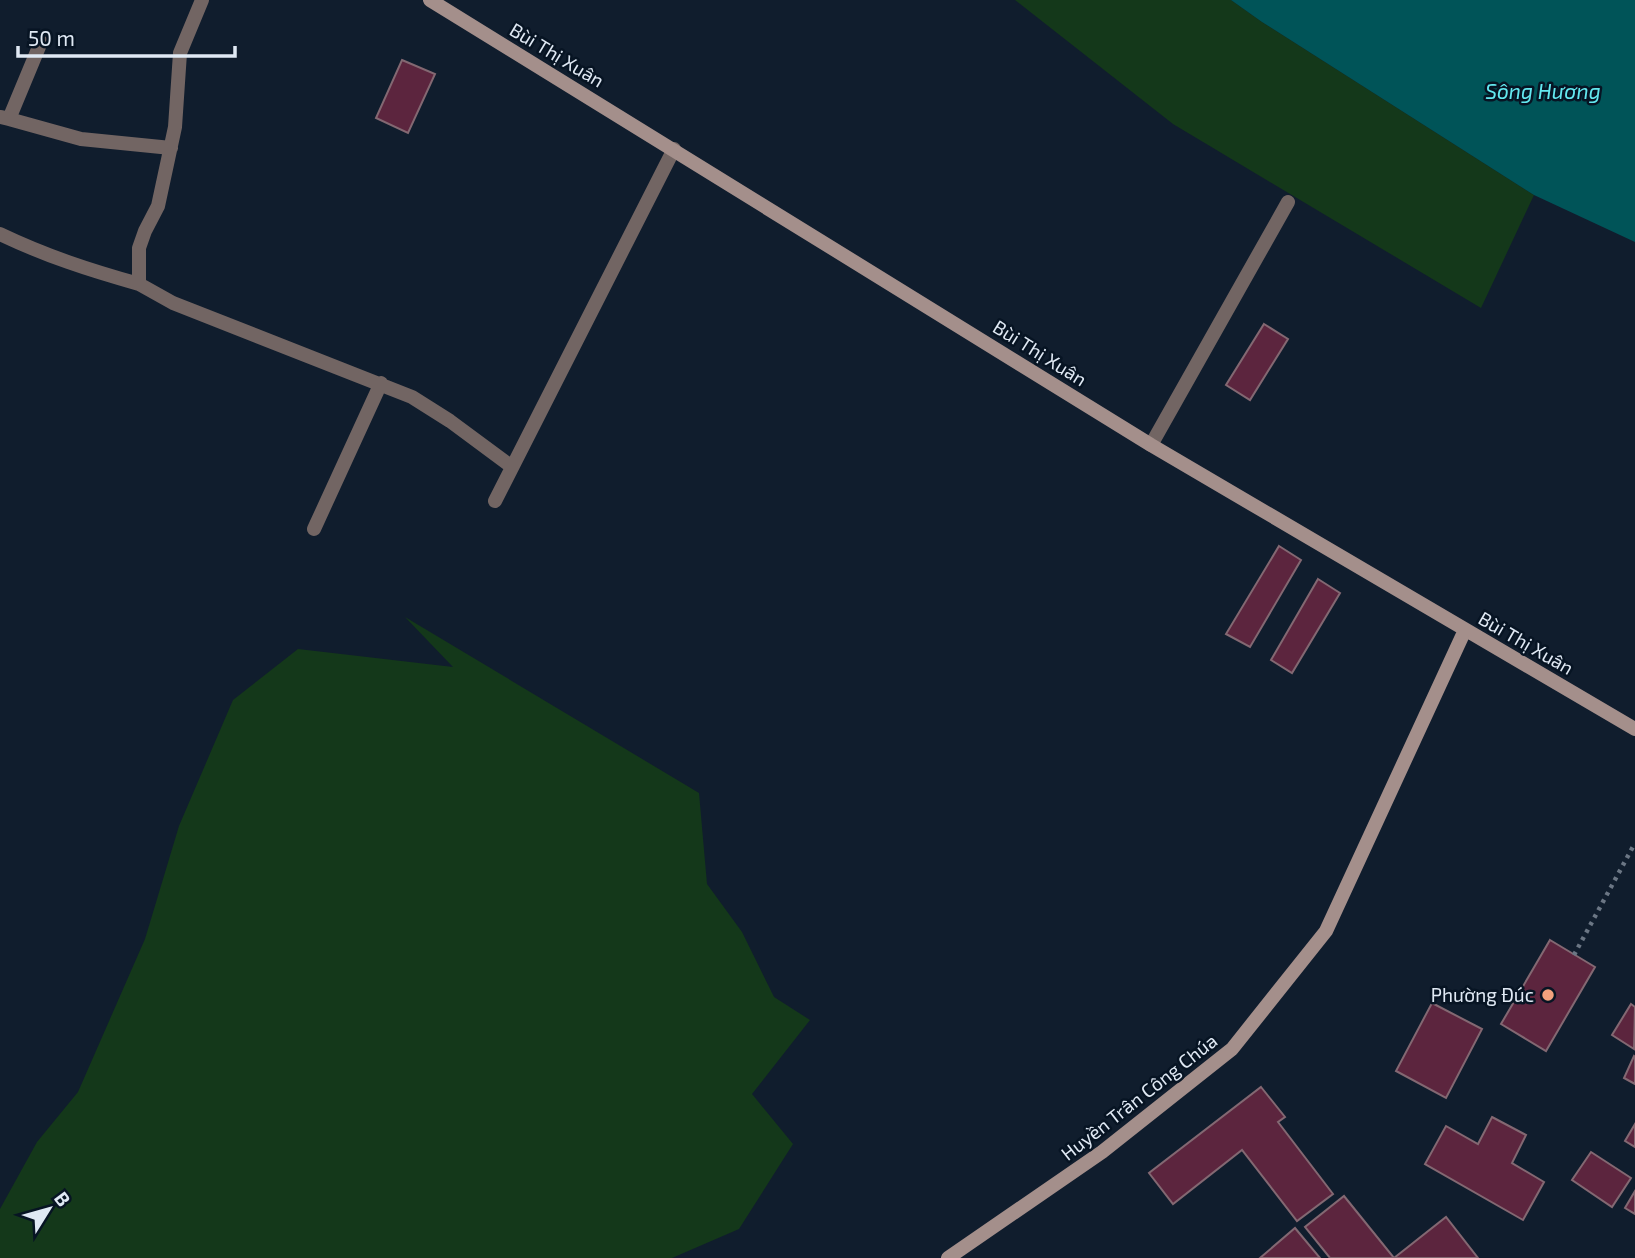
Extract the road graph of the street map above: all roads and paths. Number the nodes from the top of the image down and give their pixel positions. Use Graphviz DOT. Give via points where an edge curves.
graph roads {
  1 [pos="202,0"];
  2 [pos="430,0"];
  3 [pos="41,42"];
  4 [pos="4,118"];
  5 [pos="171,148"];
  6 [pos="674,149"];
  7 [pos="1288,202"];
  8 [pos="0,234"];
  9 [pos="139,284"];
  10 [pos="381,383"];
  11 [pos="1152,445"];
  12 [pos="512,467"];
  13 [pos="495,501"];
  14 [pos="314,529"];
  15 [pos="1465,630"];
  16 [pos="1635,729"];
  17 [pos="1635,843"];
  18 [pos="1574,955"];
  19 [pos="948,1258"];
  1 -- 5 [label="street" via="180,53"];
  2 -- 6 [label="street, Bùi Thị Xuân"];
  3 -- 4 [label="street"];
  4 -- 5 [label="street" via="81,139"];
  5 -- 9 [label="street" via="158,206 139,248"];
  6 -- 11 [label="street, Bùi Thị Xuân"];
  6 -- 12 [label="street"];
  7 -- 11 [label="street"];
  8 -- 9 [label="street" via="44,255"];
  9 -- 10 [label="street" via="184,308"];
  10 -- 12 [label="street" via="421,403"];
  10 -- 14 [label="street"];
  11 -- 15 [label="street, Bùi Thị Xuân"];
  12 -- 13 [label="street"];
  15 -- 16 [label="street, Bùi Thị Xuân"];
  15 -- 19 [label="street, Huyền Trân Công Chúa" via="1326,931 1232,1049 1102,1152"];
  17 -- 18 [label="path"];
}
